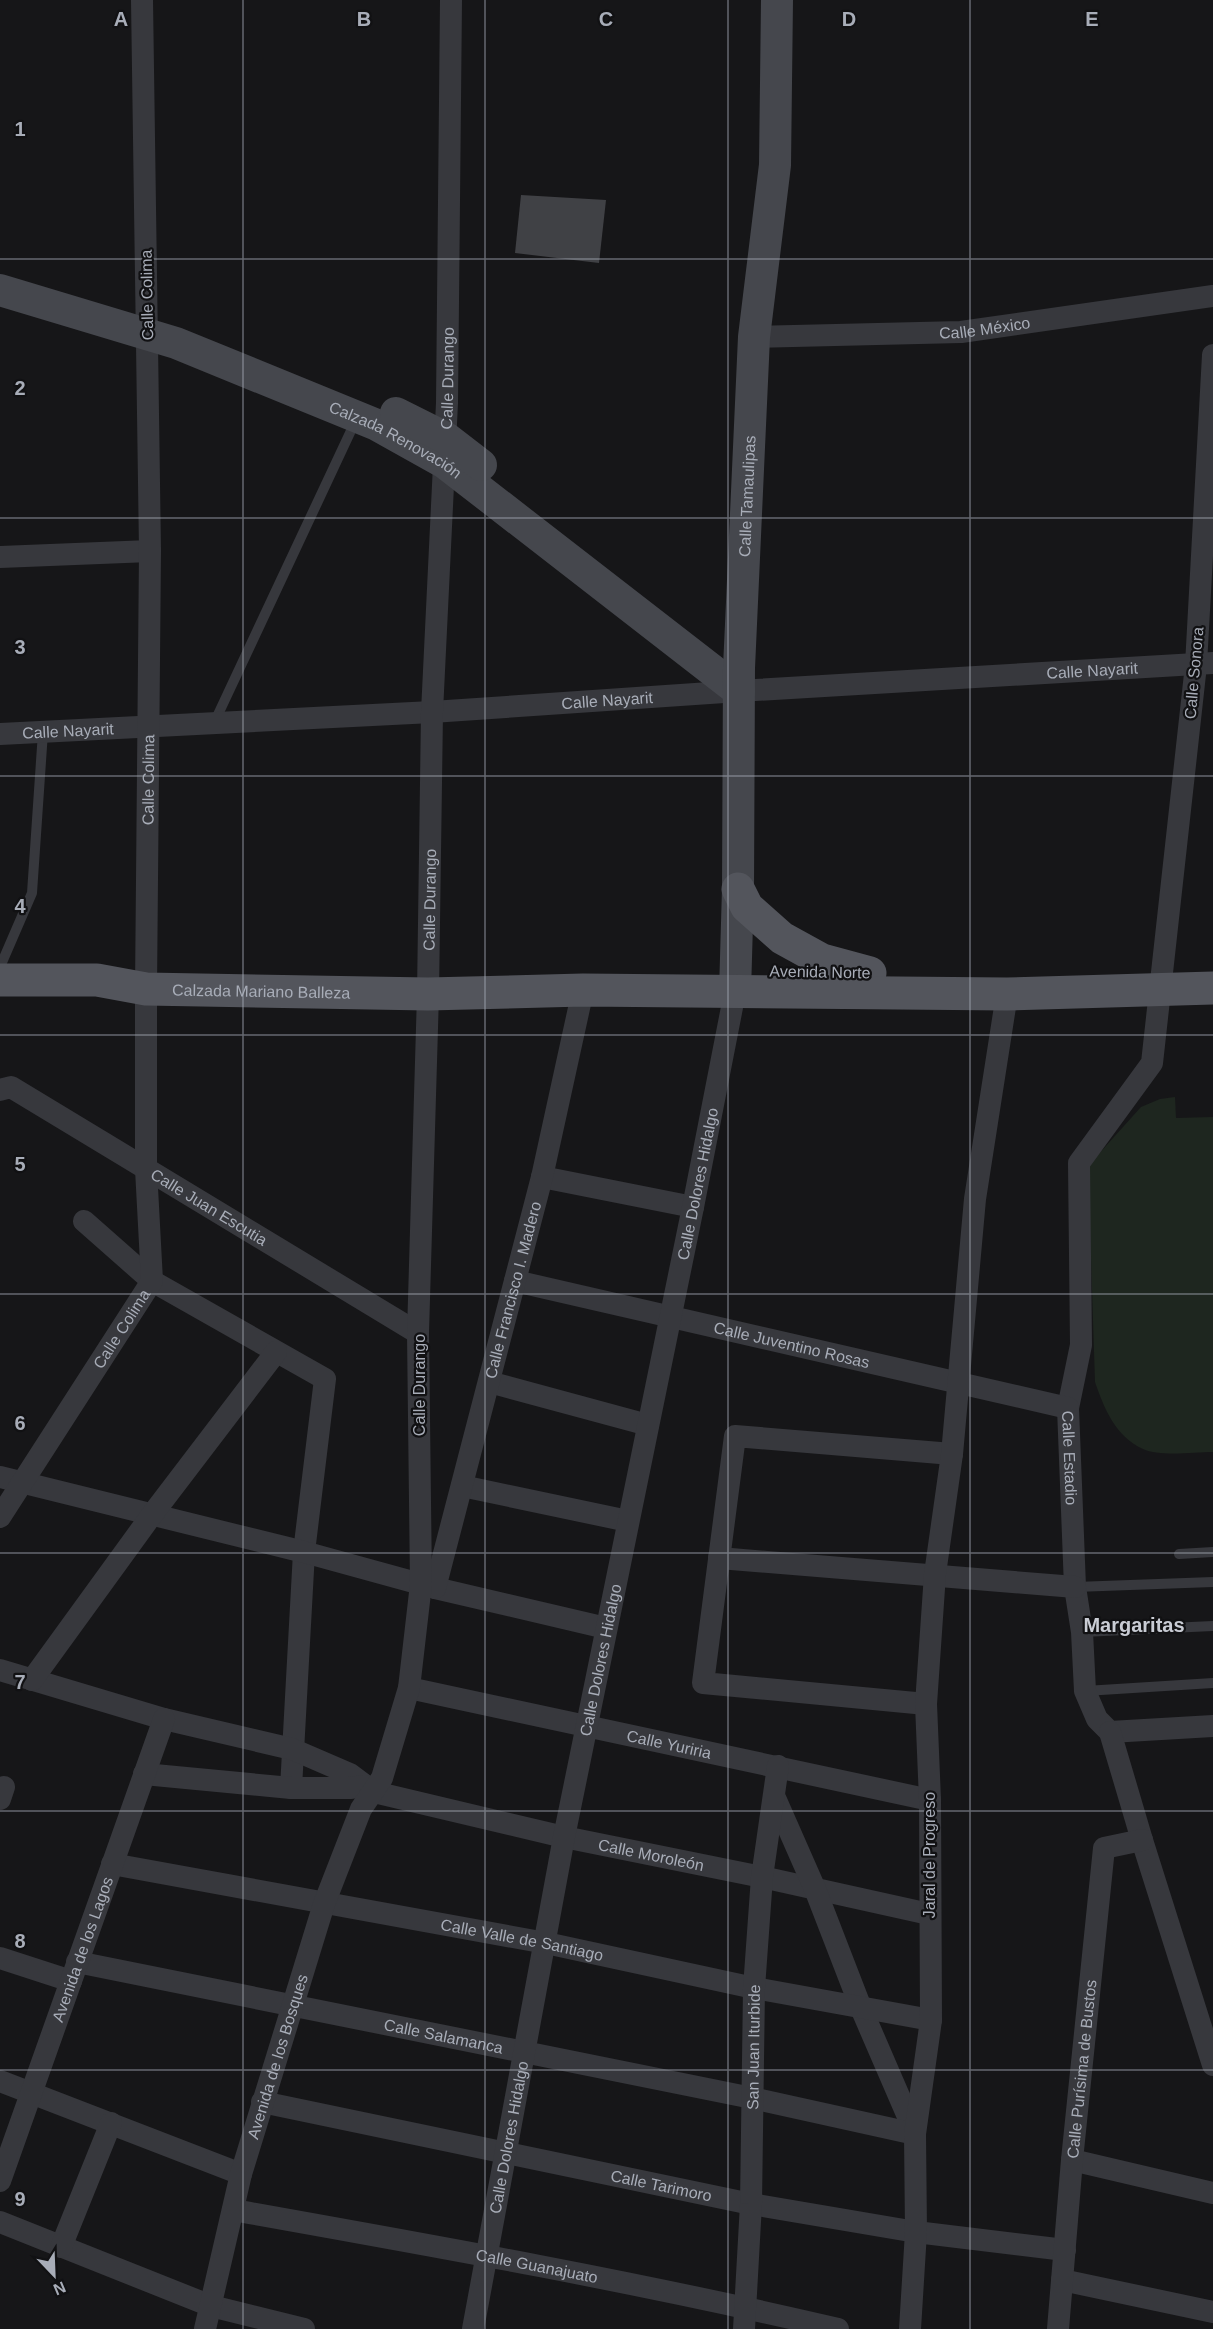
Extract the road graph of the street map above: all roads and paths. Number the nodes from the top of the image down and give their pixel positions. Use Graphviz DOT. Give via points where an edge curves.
graph roads {
  1 [pos="142,0"];
  2 [pos="451,0"];
  3 [pos="777,0"];
  4 [pos="0,271"];
  5 [pos="0,290"];
  6 [pos="1213,296"];
  7 [pos="148,324"];
  8 [pos="754,338"];
  9 [pos="1213,354"];
  10 [pos="357,417"];
  11 [pos="445,451"];
  12 [pos="150,551"];
  13 [pos="0,556"];
  14 [pos="1205,664"];
  15 [pos="739,679"];
  16 [pos="432,712"];
  17 [pos="214,723"];
  18 [pos="147,726"];
  19 [pos="43,732"];
  20 [pos="0,734"];
  21 [pos="738,889"];
  22 [pos="0,967"];
  23 [pos="870,973"];
  24 [pos="1115,977"];
  25 [pos="146,979"];
  26 [pos="0,980"];
  27 [pos="735,982"];
  28 [pos="428,984"];
  29 [pos="1161,984"];
  30 [pos="1213,987"];
  31 [pos="583,990"];
  32 [pos="1006,994"];
  33 [pos="0,1090"];
  34 [pos="146,1169"];
  35 [pos="542,1177"];
  36 [pos="693,1207"];
  37 [pos="84,1221"];
  38 [pos="152,1281"];
  39 [pos="515,1281"];
  40 [pos="670,1316"];
  41 [pos="418,1333"];
  42 [pos="276,1352"];
  43 [pos="489,1382"];
  44 [pos="958,1382"];
  45 [pos="1068,1408"];
  46 [pos="648,1425"];
  47 [pos="952,1454"];
  48 [pos="0,1477"];
  49 [pos="22,1482"];
  50 [pos="462,1486"];
  51 [pos="151,1516"];
  52 [pos="0,1517"];
  53 [pos="628,1521"];
  54 [pos="1213,1551"];
  55 [pos="304,1552"];
  56 [pos="1179,1554"];
  57 [pos="719,1558"];
  58 [pos="935,1574"];
  59 [pos="1213,1582"];
  60 [pos="428,1586"];
  61 [pos="1075,1587"];
  62 [pos="1213,1626"];
  63 [pos="606,1628"];
  64 [pos="1082,1632"];
  65 [pos="0,1670"];
  66 [pos="32,1680"];
  67 [pos="1213,1683"];
  68 [pos="409,1688"];
  69 [pos="1085,1691"];
  70 [pos="926,1704"];
  71 [pos="164,1719"];
  72 [pos="586,1725"];
  73 [pos="1213,1726"];
  74 [pos="1110,1732"];
  75 [pos="292,1749"];
  76 [pos="778,1766"];
  77 [pos="144,1774"];
  78 [pos="291,1788"];
  79 [pos="369,1789"];
  80 [pos="775,1797"];
  81 [pos="930,1800"];
  82 [pos="564,1837"];
  83 [pos="1142,1840"];
  84 [pos="112,1864"];
  85 [pos="762,1877"];
  86 [pos="815,1889"];
  87 [pos="324,1904"];
  88 [pos="929,1914"];
  89 [pos="546,1943"];
  90 [pos="0,1958"];
  91 [pos="74,1972"];
  92 [pos="754,1988"];
  93 [pos="294,2007"];
  94 [pos="861,2008"];
  95 [pos="931,2020"];
  96 [pos="524,2053"];
  97 [pos="1213,2065"];
  98 [pos="0,2081"];
  99 [pos="32,2092"];
  100 [pos="752,2098"];
  101 [pos="262,2102"];
  102 [pos="111,2123"];
  103 [pos="915,2134"];
  104 [pos="506,2153"];
  105 [pos="1072,2160"];
  106 [pos="241,2174"];
  107 [pos="0,2181"];
  108 [pos="1213,2193"];
  109 [pos="751,2204"];
  110 [pos="233,2210"];
  111 [pos="0,2222"];
  112 [pos="916,2232"];
  113 [pos="61,2247"];
  114 [pos="1065,2250"];
  115 [pos="485,2255"];
  116 [pos="1062,2280"];
  117 [pos="212,2306"];
  118 [pos="1213,2312"];
  119 [pos="745,2318"];
  120 [pos="204,2329"];
  121 [pos="304,2329"];
  122 [pos="473,2329"];
  123 [pos="838,2329"];
  124 [pos="910,2329"];
  125 [pos="1058,2329"];
  1 -- 7 [label="street, Calle Colima"];
  2 -- 11 [label="street, Calle Durango"];
  3 -- 8 [label="street, Calle Tamaulipas" via="775,165"];
  4 -- 7 [label="street, Calzada Renovación"];
  5 -- 7 [label="street, Calzada Renovación"];
  6 -- 8 [label="street, Calle México" via="961,332"];
  7 -- 10 [label="street, Calzada Renovación" via="176,343"];
  7 -- 11 [label="street, Calzada Renovación" via="187,325 407,417"];
  7 -- 12 [label="street, Calle Colima"];
  8 -- 15 [label="street, Calle Tamaulipas"];
  9 -- 14 [label="street, Calle Sonora"];
  10 -- 11 [label="street, Calzada Renovación"];
  10 -- 17 [label="lane"];
  11 -- 15 [label="street, Calzada Renovación" via="577,539"];
  11 -- 16 [label="street, Calle Durango"];
  12 -- 13 [label="street"];
  12 -- 18 [label="street, Calle Colima"];
  14 -- 15 [label="street, Calle Nayarit"];
  14 -- 29 [label="street, Calle Sonora"];
  15 -- 16 [label="street, Calle Nayarit"];
  15 -- 21 [label="street, Calle Tamaulipas"];
  16 -- 17 [label="street, Calle Nayarit"];
  16 -- 28 [label="street, Calle Durango"];
  17 -- 18 [label="street, Calle Nayarit"];
  18 -- 19 [label="street, Calle Nayarit"];
  18 -- 25 [label="street, Calle Colima"];
  19 -- 20 [label="street, Calle Nayarit"];
  19 -- 22 [label="lane" via="32,893"];
  21 -- 23 [label="main road" via="747,907 782,938 822,960"];
  21 -- 27 [label="street, Calle Tamaulipas"];
  23 -- 24 [label="main road, Avenida Norte"];
  23 -- 27 [label="main road, Avenida Norte"];
  24 -- 29 [label="main road, Avenida Norte"];
  24 -- 32 [label="main road" via="1022,986"];
  25 -- 26 [label="main road, Calzada Mariano Balleza"];
  25 -- 28 [label="main road, Calzada Mariano Balleza"];
  25 -- 34 [label="street, Calle Colima"];
  27 -- 28 [label="main road, Avenida Norte"];
  27 -- 31 [label="main road, Avenida Norte"];
  27 -- 32 [label="main road, Avenida Norte"];
  27 -- 36 [label="street, Calle Dolores Hidalgo"];
  28 -- 31 [label="main road, Avenida Norte"];
  28 -- 41 [label="street, Calle Durango"];
  29 -- 30 [label="main road, Avenida Norte"];
  29 -- 32 [label="main road, Avenida Norte"];
  29 -- 45 [label="street, Calle Estadio" via="1152,1063 1079,1163 1081,1345"];
  31 -- 35 [label="street, Calle Francisco I. Madero"];
  32 -- 44 [label="street, Jaral de Progreso" via="975,1199"];
  33 -- 34 [label="street, Calle Juan Escutia" via="11,1087"];
  34 -- 38 [label="street, Calle Colima"];
  34 -- 41 [label="street, Calle Juan Escutia"];
  35 -- 36 [label="street"];
  35 -- 39 [label="street, Calle Francisco I. Madero"];
  36 -- 40 [label="street, Calle Dolores Hidalgo"];
  37 -- 38 [label="street"];
  38 -- 42 [label="street"];
  38 -- 49 [label="street, Calle Colima"];
  39 -- 40 [label="street, Calle Juventino Rosas"];
  39 -- 43 [label="street, Calle Francisco I. Madero"];
  40 -- 44 [label="street, Calle Juventino Rosas"];
  40 -- 46 [label="street, Calle Dolores Hidalgo"];
  41 -- 60 [label="street, Calle Durango"];
  42 -- 51 [label="street"];
  42 -- 55 [label="street" via="325,1379"];
  43 -- 46 [label="street"];
  43 -- 50 [label="street, Calle Francisco I. Madero"];
  44 -- 45 [label="street, Calle Juventino Rosas"];
  44 -- 47 [label="street, Jaral de Progreso"];
  45 -- 61 [label="street, Calle Estadio"];
  46 -- 53 [label="street, Calle Dolores Hidalgo"];
  47 -- 57 [label="street" via="735,1436"];
  47 -- 58 [label="street, Jaral de Progreso"];
  48 -- 49 [label="street"];
  49 -- 51 [label="street"];
  49 -- 52 [label="street, Calle Colima"];
  50 -- 53 [label="street"];
  50 -- 60 [label="street, Calle Francisco I. Madero"];
  51 -- 55 [label="street"];
  51 -- 66 [label="street"];
  53 -- 63 [label="street, Calle Dolores Hidalgo"];
  54 -- 56 [label="lane"];
  55 -- 60 [label="street"];
  55 -- 75 [label="street"];
  57 -- 58 [label="street"];
  57 -- 70 [label="street" via="703,1683"];
  58 -- 61 [label="street"];
  58 -- 70 [label="street, Jaral de Progreso"];
  59 -- 61 [label="lane"];
  60 -- 63 [label="street"];
  60 -- 68 [label="street, Calle Durango"];
  61 -- 64 [label="street, Calle Estadio"];
  62 -- 64 [label="lane"];
  63 -- 72 [label="street, Calle Dolores Hidalgo"];
  64 -- 69 [label="street, Calle Estadio"];
  65 -- 66 [label="street"];
  66 -- 71 [label="street"];
  67 -- 69 [label="lane"];
  68 -- 72 [label="street, Calle Yuriria"];
  68 -- 79 [label="street, Calle Durango" via="382,1778"];
  69 -- 74 [label="street, Calle Estadio" via="1096,1719"];
  70 -- 81 [label="street, Jaral de Progreso"];
  71 -- 75 [label="street"];
  71 -- 77 [label="street, Avenida de los Lagos"];
  72 -- 76 [label="street, Calle Yuriria"];
  72 -- 82 [label="street, Calle Dolores Hidalgo"];
  73 -- 74 [label="street"];
  74 -- 83 [label="street"];
  75 -- 78 [label="street"];
  75 -- 79 [label="street" via="350,1773"];
  76 -- 80 [label="street, San Juan Iturbide"];
  76 -- 81 [label="street, Calle Yuriria"];
  77 -- 78 [label="street"];
  77 -- 84 [label="street, Avenida de los Lagos"];
  78 -- 79 [label="street"];
  79 -- 82 [label="street, Calle Moroleón"];
  79 -- 87 [label="street, Avenida de los Bosques"];
  80 -- 85 [label="street, San Juan Iturbide"];
  80 -- 86 [label="street"];
  81 -- 88 [label="street, Jaral de Progreso"];
  82 -- 85 [label="street, Calle Moroleón"];
  82 -- 89 [label="street, Calle Dolores Hidalgo"];
  83 -- 97 [label="street"];
  83 -- 105 [label="street, Calle Purísima de Bustos" via="1104,1848"];
  84 -- 87 [label="street, Calle Valle de Santiago"];
  84 -- 91 [label="street, Avenida de los Lagos"];
  85 -- 86 [label="street, Calle Moroleón"];
  85 -- 92 [label="street, San Juan Iturbide"];
  86 -- 88 [label="street, Calle Moroleón"];
  86 -- 94 [label="street"];
  87 -- 89 [label="street, Calle Valle de Santiago"];
  87 -- 93 [label="street, Avenida de los Bosques"];
  88 -- 95 [label="street, Jaral de Progreso"];
  89 -- 92 [label="street, Calle Valle de Santiago"];
  89 -- 96 [label="street, Calle Dolores Hidalgo"];
  90 -- 91 [label="street, Calle Salamanca"];
  91 -- 93 [label="street, Calle Salamanca"];
  91 -- 99 [label="street, Avenida de los Lagos"];
  92 -- 94 [label="street, Calle Valle de Santiago"];
  92 -- 100 [label="street, San Juan Iturbide"];
  93 -- 96 [label="street, Calle Salamanca"];
  93 -- 101 [label="street, Avenida de los Bosques"];
  94 -- 95 [label="street, Calle Valle de Santiago"];
  94 -- 103 [label="street"];
  95 -- 103 [label="street, Jaral de Progreso"];
  96 -- 100 [label="street, Calle Salamanca"];
  96 -- 104 [label="street, Calle Dolores Hidalgo"];
  98 -- 99 [label="street"];
  99 -- 102 [label="street"];
  99 -- 107 [label="street, Avenida de los Lagos"];
  100 -- 103 [label="street, Calle Salamanca"];
  100 -- 109 [label="street, San Juan Iturbide"];
  101 -- 104 [label="street, Calle Tarimoro"];
  101 -- 106 [label="street, Avenida de los Bosques"];
  102 -- 106 [label="street"];
  102 -- 113 [label="street"];
  103 -- 112 [label="street, Jaral de Progreso"];
  104 -- 109 [label="street, Calle Tarimoro"];
  104 -- 115 [label="street, Calle Dolores Hidalgo"];
  105 -- 108 [label="street"];
  105 -- 114 [label="street, Calle Purísima de Bustos"];
  106 -- 110 [label="street, Avenida de los Bosques"];
  109 -- 112 [label="street, Calle Tarimoro"];
  109 -- 119 [label="street, San Juan Iturbide"];
  110 -- 115 [label="street, Calle Guanajuato"];
  110 -- 117 [label="street, Avenida de los Bosques"];
  111 -- 113 [label="street"];
  112 -- 114 [label="street, Calle Tarimoro"];
  112 -- 124 [label="street, Jaral de Progreso"];
  113 -- 117 [label="street"];
  114 -- 116 [label="street, Calle Purísima de Bustos"];
  115 -- 119 [label="street, Calle Guanajuato"];
  115 -- 122 [label="street, Calle Dolores Hidalgo"];
  116 -- 118 [label="street"];
  116 -- 125 [label="street, Calle Purísima de Bustos"];
  117 -- 120 [label="street, Avenida de los Bosques"];
  117 -- 121 [label="street"];
  119 -- 123 [label="street, Calle Guanajuato"];
}
